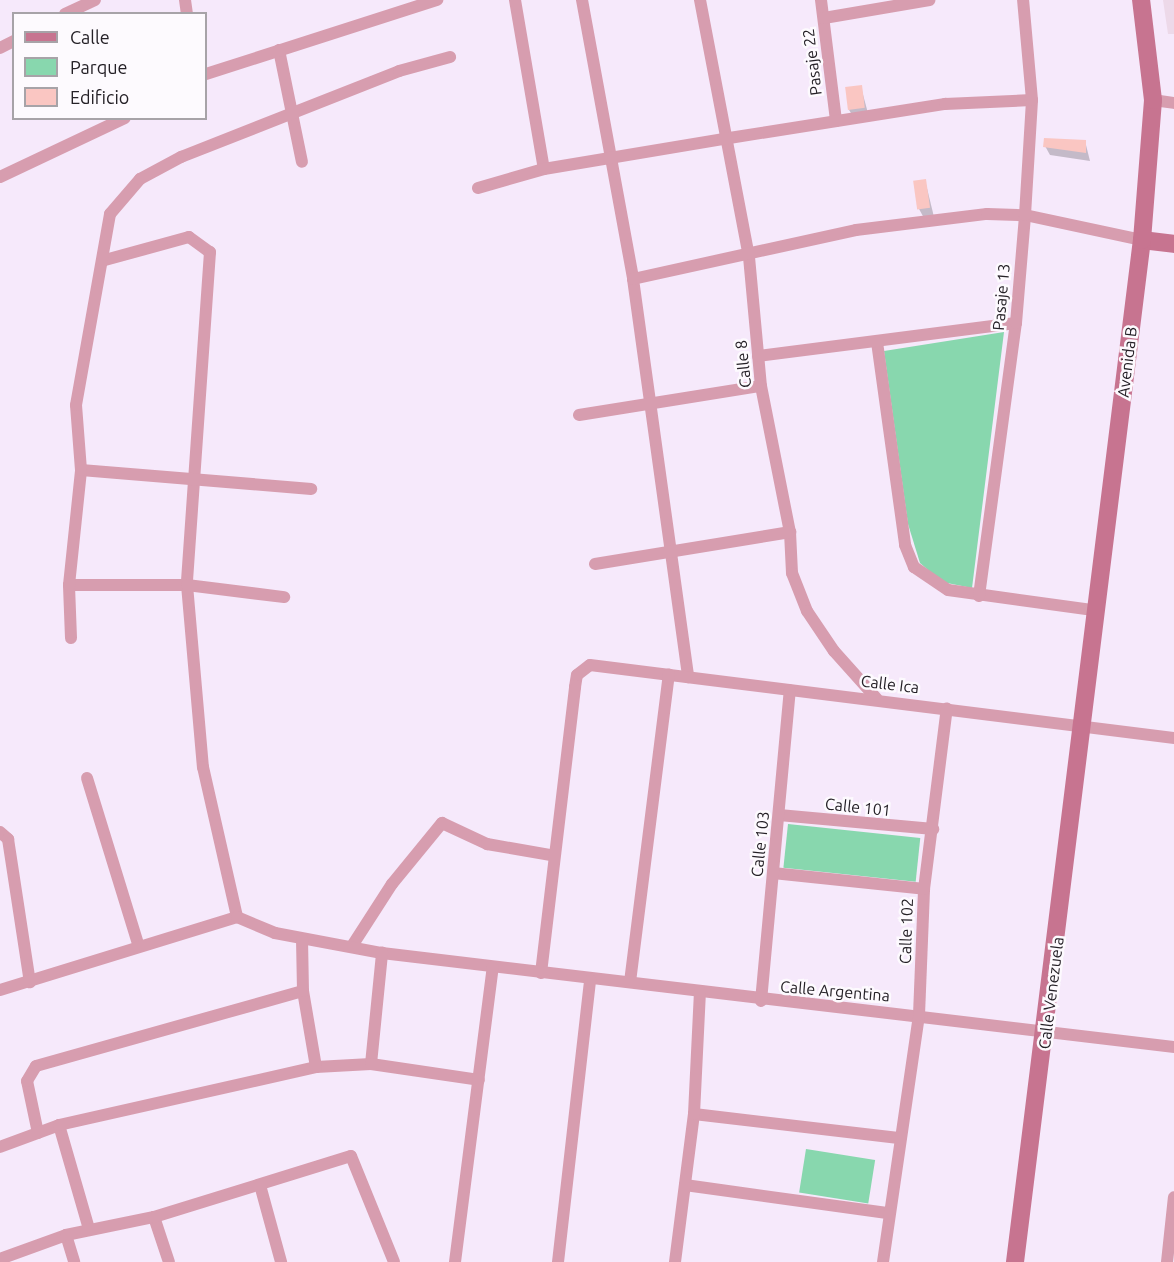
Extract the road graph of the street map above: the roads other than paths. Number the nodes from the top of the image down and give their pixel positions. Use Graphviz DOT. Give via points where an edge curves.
graph roads {
  1 [pos="95,0"];
  2 [pos="437,0"];
  3 [pos="515,0"];
  4 [pos="582,0"];
  5 [pos="700,0"];
  6 [pos="821,0"];
  7 [pos="929,0"];
  8 [pos="1023,0"];
  9 [pos="1141,0"];
  10 [pos="69,12"];
  11 [pos="824,18"];
  12 [pos="279,51"];
  13 [pos="450,57"];
  14 [pos="207,75"];
  15 [pos="1032,100"];
  16 [pos="1153,100"];
  17 [pos="1174,103"];
  18 [pos="292,114"];
  19 [pos="120,120"];
  20 [pos="836,121"];
  21 [pos="723,139"];
  22 [pos="609,160"];
  23 [pos="302,162"];
  24 [pos="544,170"];
  25 [pos="0,177"];
  26 [pos="478,188"];
  27 [pos="1024,215"];
  28 [pos="1142,240"];
  29 [pos="1174,244"];
  30 [pos="750,257"];
  31 [pos="105,260"];
  32 [pos="633,279"];
  33 [pos="1016,323"];
  34 [pos="877,342"];
  35 [pos="758,356"];
  36 [pos="761,386"];
  37 [pos="650,404"];
  38 [pos="579,415"];
  39 [pos="81,470"];
  40 [pos="195,480"];
  41 [pos="311,489"];
  42 [pos="790,532"];
  43 [pos="673,553"];
  44 [pos="595,564"];
  45 [pos="69,585"];
  46 [pos="187,585"];
  47 [pos="979,596"];
  48 [pos="284,597"];
  49 [pos="1092,610"];
  50 [pos="71,638"];
  51 [pos="669,674"];
  52 [pos="688,677"];
  53 [pos="790,690"];
  54 [pos="877,699"];
  55 [pos="947,708"];
  56 [pos="1084,724"];
  57 [pos="1174,738"];
  58 [pos="87,778"];
  59 [pos="779,815"];
  60 [pos="933,829"];
  61 [pos="0,832"];
  62 [pos="551,855"];
  63 [pos="773,873"];
  64 [pos="924,889"];
  65 [pos="237,916"];
  66 [pos="302,939"];
  67 [pos="138,944"];
  68 [pos="352,946"];
  69 [pos="382,953"];
  70 [pos="493,967"];
  71 [pos="541,974"];
  72 [pos="590,980"];
  73 [pos="30,981"];
  74 [pos="630,982"];
  75 [pos="0,990"];
  76 [pos="303,991"];
  77 [pos="700,992"];
  78 [pos="761,1001"];
  79 [pos="919,1015"];
  80 [pos="1047,1031"];
  81 [pos="1174,1047"];
  82 [pos="371,1064"];
  83 [pos="316,1067"];
  84 [pos="479,1080"];
  85 [pos="694,1114"];
  86 [pos="59,1125"];
  87 [pos="38,1133"];
  88 [pos="899,1138"];
  89 [pos="0,1147"];
  90 [pos="260,1185"];
  91 [pos="685,1185"];
  92 [pos="1174,1197"];
  93 [pos="887,1213"];
  94 [pos="154,1217"];
  95 [pos="89,1229"];
  96 [pos="66,1235"];
  97 [pos="0,1259"];
  98 [pos="74,1262"];
  99 [pos="169,1262"];
  100 [pos="281,1262"];
  101 [pos="394,1262"];
  102 [pos="455,1262"];
  103 [pos="558,1262"];
  104 [pos="675,1262"];
  105 [pos="883,1262"];
  106 [pos="1015,1262"];
  107 [pos="1167,1262"];
  1 -- 10 [label="street"];
  2 -- 12 [label="street"];
  3 -- 24 [label="street"];
  4 -- 22 [label="street"];
  5 -- 21 [label="street, Calle 8"];
  6 -- 11 [label="street, Pasaje 22"];
  7 -- 11 [label="street"];
  8 -- 15 [label="street, Pasaje 13"];
  9 -- 16 [label="street, Avenida B"];
  11 -- 20 [label="street, Pasaje 22"];
  12 -- 14 [label="street"];
  12 -- 18 [label="street"];
  13 -- 18 [label="street" via="399,71"];
  15 -- 20 [label="street" via="945,104"];
  15 -- 27 [label="street, Pasaje 13"];
  16 -- 17 [label="street"];
  16 -- 28 [label="street, Avenida B"];
  18 -- 23 [label="street"];
  18 -- 31 [label="street" via="140,179 110,214"];
  19 -- 25 [label="street"];
  20 -- 21 [label="street"];
  21 -- 22 [label="street"];
  21 -- 30 [label="street, Calle 8"];
  22 -- 24 [label="street"];
  22 -- 32 [label="street"];
  24 -- 26 [label="street"];
  27 -- 28 [label="street"];
  27 -- 30 [label="street" via="856,230"];
  27 -- 33 [label="street, Pasaje 13"];
  28 -- 29 [label="street"];
  28 -- 49 [label="street, Avenida B"];
  30 -- 32 [label="street"];
  30 -- 35 [label="street, Calle 8"];
  31 -- 39 [label="street" via="76,405"];
  31 -- 40 [label="street" via="189,237 210,252"];
  32 -- 37 [label="street"];
  33 -- 34 [label="street"];
  33 -- 47 [label="street, Pasaje 13"];
  34 -- 35 [label="street"];
  34 -- 47 [label="street" via="905,545 914,567 931,583"];
  35 -- 36 [label="street, Calle 8"];
  36 -- 37 [label="street"];
  36 -- 42 [label="street, Calle 8"];
  37 -- 38 [label="street"];
  37 -- 43 [label="street"];
  39 -- 40 [label="street"];
  39 -- 45 [label="street"];
  40 -- 41 [label="street"];
  40 -- 46 [label="street"];
  42 -- 43 [label="street"];
  42 -- 54 [label="street, Calle 8" via="792,573 807,611"];
  43 -- 44 [label="street"];
  43 -- 52 [label="street"];
  45 -- 46 [label="street"];
  45 -- 50 [label="street"];
  46 -- 48 [label="street"];
  46 -- 65 [label="street" via="203,767"];
  47 -- 49 [label="street"];
  49 -- 56 [label="street, Avenida B"];
  51 -- 52 [label="street, Calle Ica"];
  51 -- 62 [label="street, Calle Ica" via="602,663 577,675"];
  51 -- 74 [label="street"];
  52 -- 53 [label="street, Calle Ica"];
  53 -- 54 [label="street, Calle Ica"];
  53 -- 59 [label="street, Calle 103"];
  54 -- 55 [label="street, Calle Ica"];
  55 -- 56 [label="street, Calle Ica"];
  55 -- 60 [label="street, Calle 102"];
  56 -- 57 [label="street, Calle Ica"];
  56 -- 80 [label="street, Calle Venezuela"];
  58 -- 67 [label="street"];
  59 -- 60 [label="street, Calle 101"];
  59 -- 63 [label="street, Calle 103"];
  60 -- 64 [label="street, Calle 102"];
  61 -- 73 [label="street" via="8,839"];
  62 -- 68 [label="street" via="487,844 442,824 392,884"];
  62 -- 71 [label="street"];
  63 -- 64 [label="street"];
  63 -- 78 [label="street, Calle 103"];
  64 -- 79 [label="street, Calle 102"];
  65 -- 66 [label="street, Calle Argentina"];
  65 -- 67 [label="street"];
  66 -- 68 [label="street, Calle Argentina"];
  66 -- 76 [label="street"];
  67 -- 73 [label="street"];
  68 -- 69 [label="street, Calle Argentina"];
  69 -- 70 [label="street, Calle Argentina"];
  69 -- 82 [label="street"];
  70 -- 71 [label="street, Calle Argentina"];
  70 -- 84 [label="street"];
  71 -- 72 [label="street, Calle Argentina"];
  72 -- 74 [label="street, Calle Argentina"];
  72 -- 103 [label="street"];
  73 -- 75 [label="street"];
  74 -- 77 [label="street, Calle Argentina"];
  76 -- 83 [label="street"];
  76 -- 87 [label="street" via="36,1066 27,1081"];
  77 -- 78 [label="street, Calle Argentina"];
  77 -- 85 [label="street"];
  78 -- 79 [label="street, Calle Argentina"];
  79 -- 80 [label="street, Calle Argentina"];
  79 -- 88 [label="street, Calle 102"];
  80 -- 81 [label="street, Calle Argentina"];
  80 -- 106 [label="street, Calle Venezuela"];
  82 -- 83 [label="street"];
  82 -- 84 [label="street"];
  83 -- 86 [label="street"];
  84 -- 102 [label="street"];
  85 -- 88 [label="street"];
  85 -- 91 [label="street"];
  86 -- 87 [label="street"];
  86 -- 95 [label="street"];
  87 -- 89 [label="street"];
  88 -- 93 [label="street, Calle 102"];
  90 -- 94 [label="street"];
  90 -- 100 [label="street"];
  90 -- 101 [label="street" via="351,1156"];
  91 -- 93 [label="street"];
  91 -- 104 [label="street"];
  92 -- 107 [label="street"];
  93 -- 105 [label="street, Calle 102"];
  94 -- 95 [label="street"];
  94 -- 99 [label="street"];
  95 -- 96 [label="street"];
  96 -- 97 [label="street"];
  96 -- 98 [label="street"];
}
